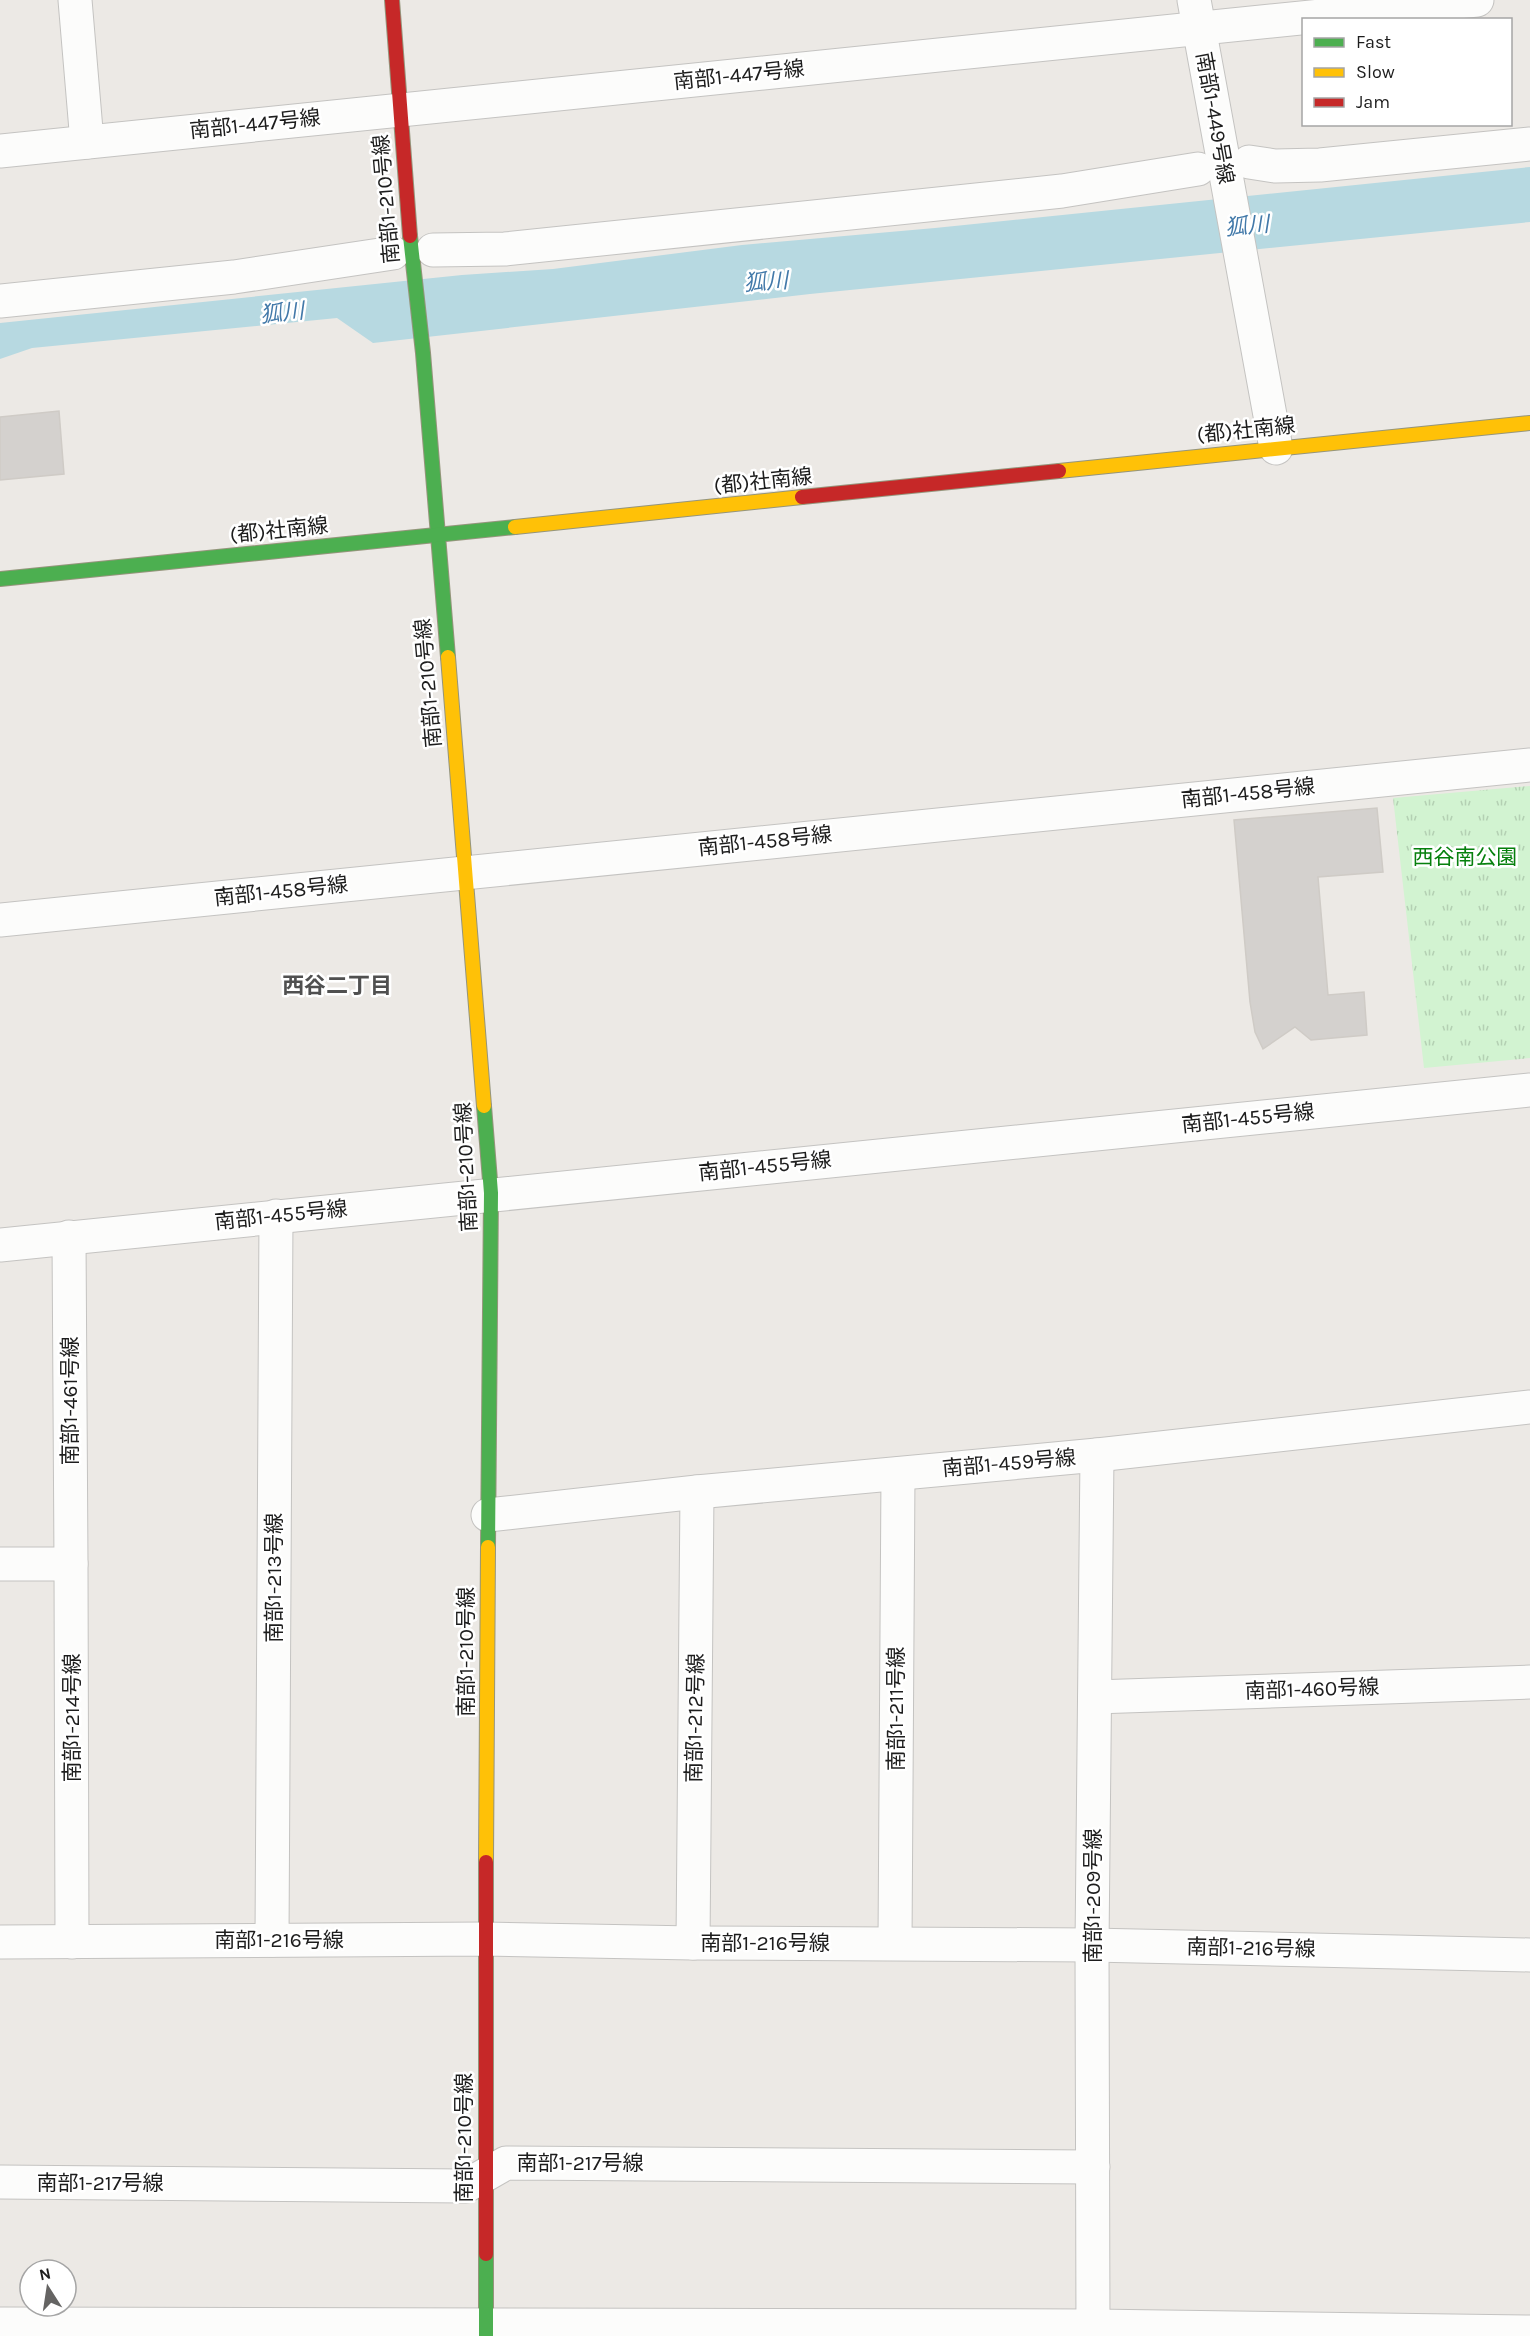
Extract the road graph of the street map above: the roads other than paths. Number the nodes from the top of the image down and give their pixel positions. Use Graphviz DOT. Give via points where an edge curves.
graph roads {
  1 [pos="75,0"];
  2 [pos="392,0"];
  3 [pos="1477,0"];
  4 [pos="1197,14"];
  5 [pos="399,109"];
  6 [pos="87,142"];
  7 [pos="1530,144"];
  8 [pos="0,151"];
  9 [pos="1224,167"];
  10 [pos="413,256"];
  11 [pos="0,301"];
  12 [pos="1530,423"];
  13 [pos="1276,448"];
  14 [pos="436,535"];
  15 [pos="0,579"];
  16 [pos="1530,765"];
  17 [pos="464,872"];
  18 [pos="0,920"];
  19 [pos="1530,1090"];
  20 [pos="491,1193"];
  21 [pos="276,1216"];
  22 [pos="69,1237"];
  23 [pos="0,1245"];
  24 [pos="1530,1407"];
  25 [pos="1097,1455"];
  26 [pos="898,1474"];
  27 [pos="697,1492"];
  28 [pos="488,1515"];
  29 [pos="0,1564"];
  30 [pos="71,1564"];
  31 [pos="1530,1682"];
  32 [pos="1095,1697"];
  33 [pos="485,1939"];
  34 [pos="272,1940"];
  35 [pos="0,1942"];
  36 [pos="72,1942"];
  37 [pos="693,1943"];
  38 [pos="895,1943"];
  39 [pos="1092,1945"];
  40 [pos="1530,1955"];
  41 [pos="1093,2167"];
  42 [pos="484,2175"];
  43 [pos="0,2182"];
  44 [pos="0,2324"];
  45 [pos="486,2331"];
  46 [pos="1093,2331"];
  47 [pos="1530,2332"];
  1 -- 6 [label="street"];
  2 -- 5 [label="street, 南部1-210号線"];
  3 -- 4 [label="street, 南部1-447号線"];
  4 -- 5 [label="street, 南部1-447号線"];
  4 -- 9 [label="street, 南部1-449号線"];
  5 -- 6 [label="street, 南部1-447号線"];
  5 -- 10 [label="street, 南部1-210号線"];
  6 -- 8 [label="street, 南部1-447号線"];
  7 -- 9 [label="street" via="1320,165"];
  9 -- 10 [label="street" via="1062,190"];
  9 -- 13 [label="street, 南部1-449号線"];
  10 -- 11 [label="street"];
  10 -- 14 [label="street, 南部1-210号線"];
  12 -- 13 [label="street, (都)社南線"];
  13 -- 14 [label="street, (都)社南線"];
  14 -- 15 [label="street, (都)社南線"];
  14 -- 17 [label="street, 南部1-210号線"];
  16 -- 17 [label="street, 南部1-458号線"];
  17 -- 18 [label="street, 南部1-458号線"];
  17 -- 20 [label="street, 南部1-210号線"];
  19 -- 20 [label="street, 南部1-455号線"];
  20 -- 21 [label="street, 南部1-455号線"];
  20 -- 28 [label="street, 南部1-210号線"];
  21 -- 22 [label="street, 南部1-455号線"];
  21 -- 34 [label="street, 南部1-213号線"];
  22 -- 23 [label="street, 南部1-455号線"];
  22 -- 30 [label="street, 南部1-461号線"];
  24 -- 25 [label="street, 南部1-459号線"];
  25 -- 26 [label="street, 南部1-459号線"];
  25 -- 32 [label="street, 南部1-209号線"];
  26 -- 27 [label="street, 南部1-459号線"];
  26 -- 38 [label="street, 南部1-211号線"];
  27 -- 28 [label="street, 南部1-459号線"];
  27 -- 37 [label="street, 南部1-212号線"];
  28 -- 33 [label="street, 南部1-210号線"];
  29 -- 30 [label="street"];
  30 -- 36 [label="street, 南部1-214号線"];
  31 -- 32 [label="street, 南部1-460号線"];
  32 -- 39 [label="street, 南部1-209号線"];
  33 -- 34 [label="street, 南部1-216号線"];
  33 -- 37 [label="street, 南部1-216号線"];
  33 -- 42 [label="street, 南部1-210号線"];
  34 -- 36 [label="street, 南部1-216号線"];
  35 -- 36 [label="street, 南部1-216号線"];
  37 -- 38 [label="street, 南部1-216号線"];
  38 -- 39 [label="street, 南部1-216号線"];
  39 -- 40 [label="street, 南部1-216号線"];
  39 -- 41 [label="street, 南部1-209号線"];
  41 -- 42 [label="street, 南部1-217号線" via="506,2163"];
  41 -- 46 [label="street, 南部1-209号線"];
  42 -- 43 [label="street, 南部1-217号線" via="466,2186"];
  42 -- 45 [label="street, 南部1-210号線"];
  44 -- 45 [label="street"];
  45 -- 46 [label="street"];
  46 -- 47 [label="street"];
}
